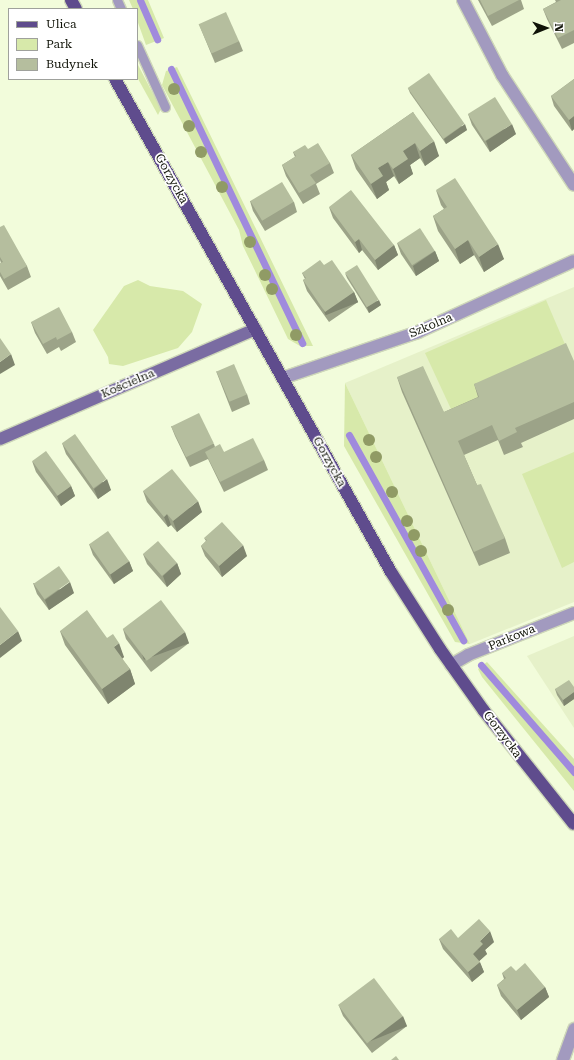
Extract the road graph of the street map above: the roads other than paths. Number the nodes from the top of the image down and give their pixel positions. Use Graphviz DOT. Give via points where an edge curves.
graph roads {
  1 [pos="463,0"];
  2 [pos="138,47"];
  3 [pos="116,80"];
  4 [pos="165,107"];
  5 [pos="574,185"];
  6 [pos="574,261"];
  7 [pos="255,329"];
  8 [pos="283,378"];
  9 [pos="0,439"];
  10 [pos="574,613"];
  11 [pos="451,665"];
  12 [pos="574,824"];
  13 [pos="574,1029"];
  14 [pos="563,1060"];
  1 -- 5 [label="street" via="502,75"];
  2 -- 4 [label="lane"];
  3 -- 7 [label="main road, Gorzycka"];
  6 -- 8 [label="street, Szkolna" via="418,332"];
  7 -- 8 [label="main road, Gorzycka"];
  7 -- 9 [label="street, Kościelna"];
  8 -- 11 [label="main road, Gorzycka" via="391,572"];
  10 -- 11 [label="street, Parkowa" via="468,655"];
  11 -- 12 [label="main road, Gorzycka" via="516,754"];
  13 -- 14 [label="street"];
}
